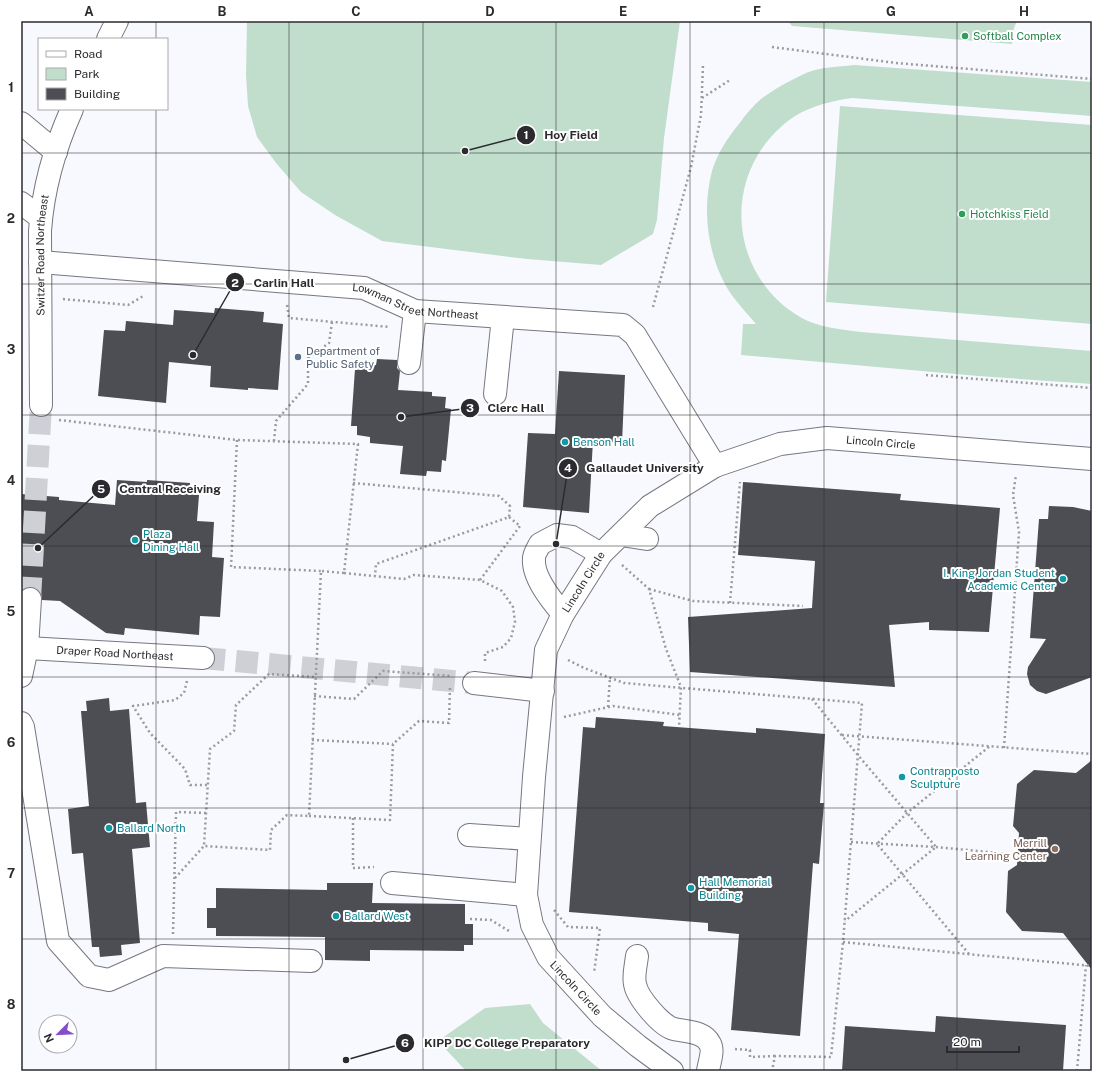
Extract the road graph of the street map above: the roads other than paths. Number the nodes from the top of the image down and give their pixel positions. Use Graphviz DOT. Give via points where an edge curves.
graph roads {
  1 [pos="117,21"];
  2 [pos="108,38"];
  3 [pos="72,110"];
  4 [pos="21,123"];
  5 [pos="56,152"];
  6 [pos="21,203"];
  7 [pos="41,218"];
  8 [pos="40,262"];
  9 [pos="415,311"];
  10 [pos="503,317"];
  11 [pos="410,364"];
  12 [pos="495,394"];
  13 [pos="47,412"];
  14 [pos="1092,459"];
  15 [pos="703,479"];
  16 [pos="621,534"];
  17 [pos="647,539"];
  18 [pos="601,554"];
  19 [pos="30,599"];
  20 [pos="563,614"];
  21 [pos="27,648"];
  22 [pos="196,657"];
  23 [pos="472,675"];
  24 [pos="21,676"];
  25 [pos="543,691"];
  26 [pos="21,723"];
  27 [pos="469,835"];
  28 [pos="529,839"];
  29 [pos="392,882"];
  30 [pos="526,895"];
  31 [pos="637,956"];
  32 [pos="311,961"];
  33 [pos="672,1071"];
  34 [pos="708,1071"];
  1 -- 2 [label="street"];
  3 -- 5 [label="street, Switzer Road Northeast"];
  4 -- 5 [label="street"];
  5 -- 7 [label="street, Switzer Road Northeast"];
  6 -- 7 [label="street"];
  7 -- 8 [label="street, Switzer Road Northeast"];
  8 -- 9 [label="street, Lowman Street Northeast" via="364,288"];
  8 -- 13 [label="street, Switzer Road Northeast"];
  9 -- 10 [label="street, Lowman Street Northeast"];
  9 -- 11 [label="street"];
  10 -- 12 [label="street"];
  10 -- 15 [label="street, Lowman Street Northeast" via="623,325 635,335"];
  14 -- 15 [label="street, Lincoln Circle" via="827,438 780,444"];
  15 -- 16 [label="street, Lincoln Circle" via="650,506"];
  16 -- 17 [label="street"];
  16 -- 18 [label="street, Lincoln Circle"];
  18 -- 20 [label="street, Lincoln Circle"];
  18 -- 20 [label="street" via="572,537 557,535 540,544 534,559 537,575 544,590"];
  19 -- 21 [label="street"];
  20 -- 25 [label="street, Lincoln Circle" via="546,650"];
  21 -- 22 [label="street, Draper Road Northeast"];
  21 -- 24 [label="street"];
  23 -- 25 [label="street"];
  25 -- 28 [label="street, Lincoln Circle"];
  26 -- 32 [label="street" via="58,941 89,976 109,980 163,956"];
  27 -- 28 [label="street"];
  28 -- 30 [label="street, Lincoln Circle"];
  29 -- 30 [label="street"];
  30 -- 33 [label="street, Lincoln Circle" via="532,925 548,957 602,1016"];
  31 -- 34 [label="street" via="634,984 638,994 657,1017 672,1029 703,1036 710,1044"];
}
